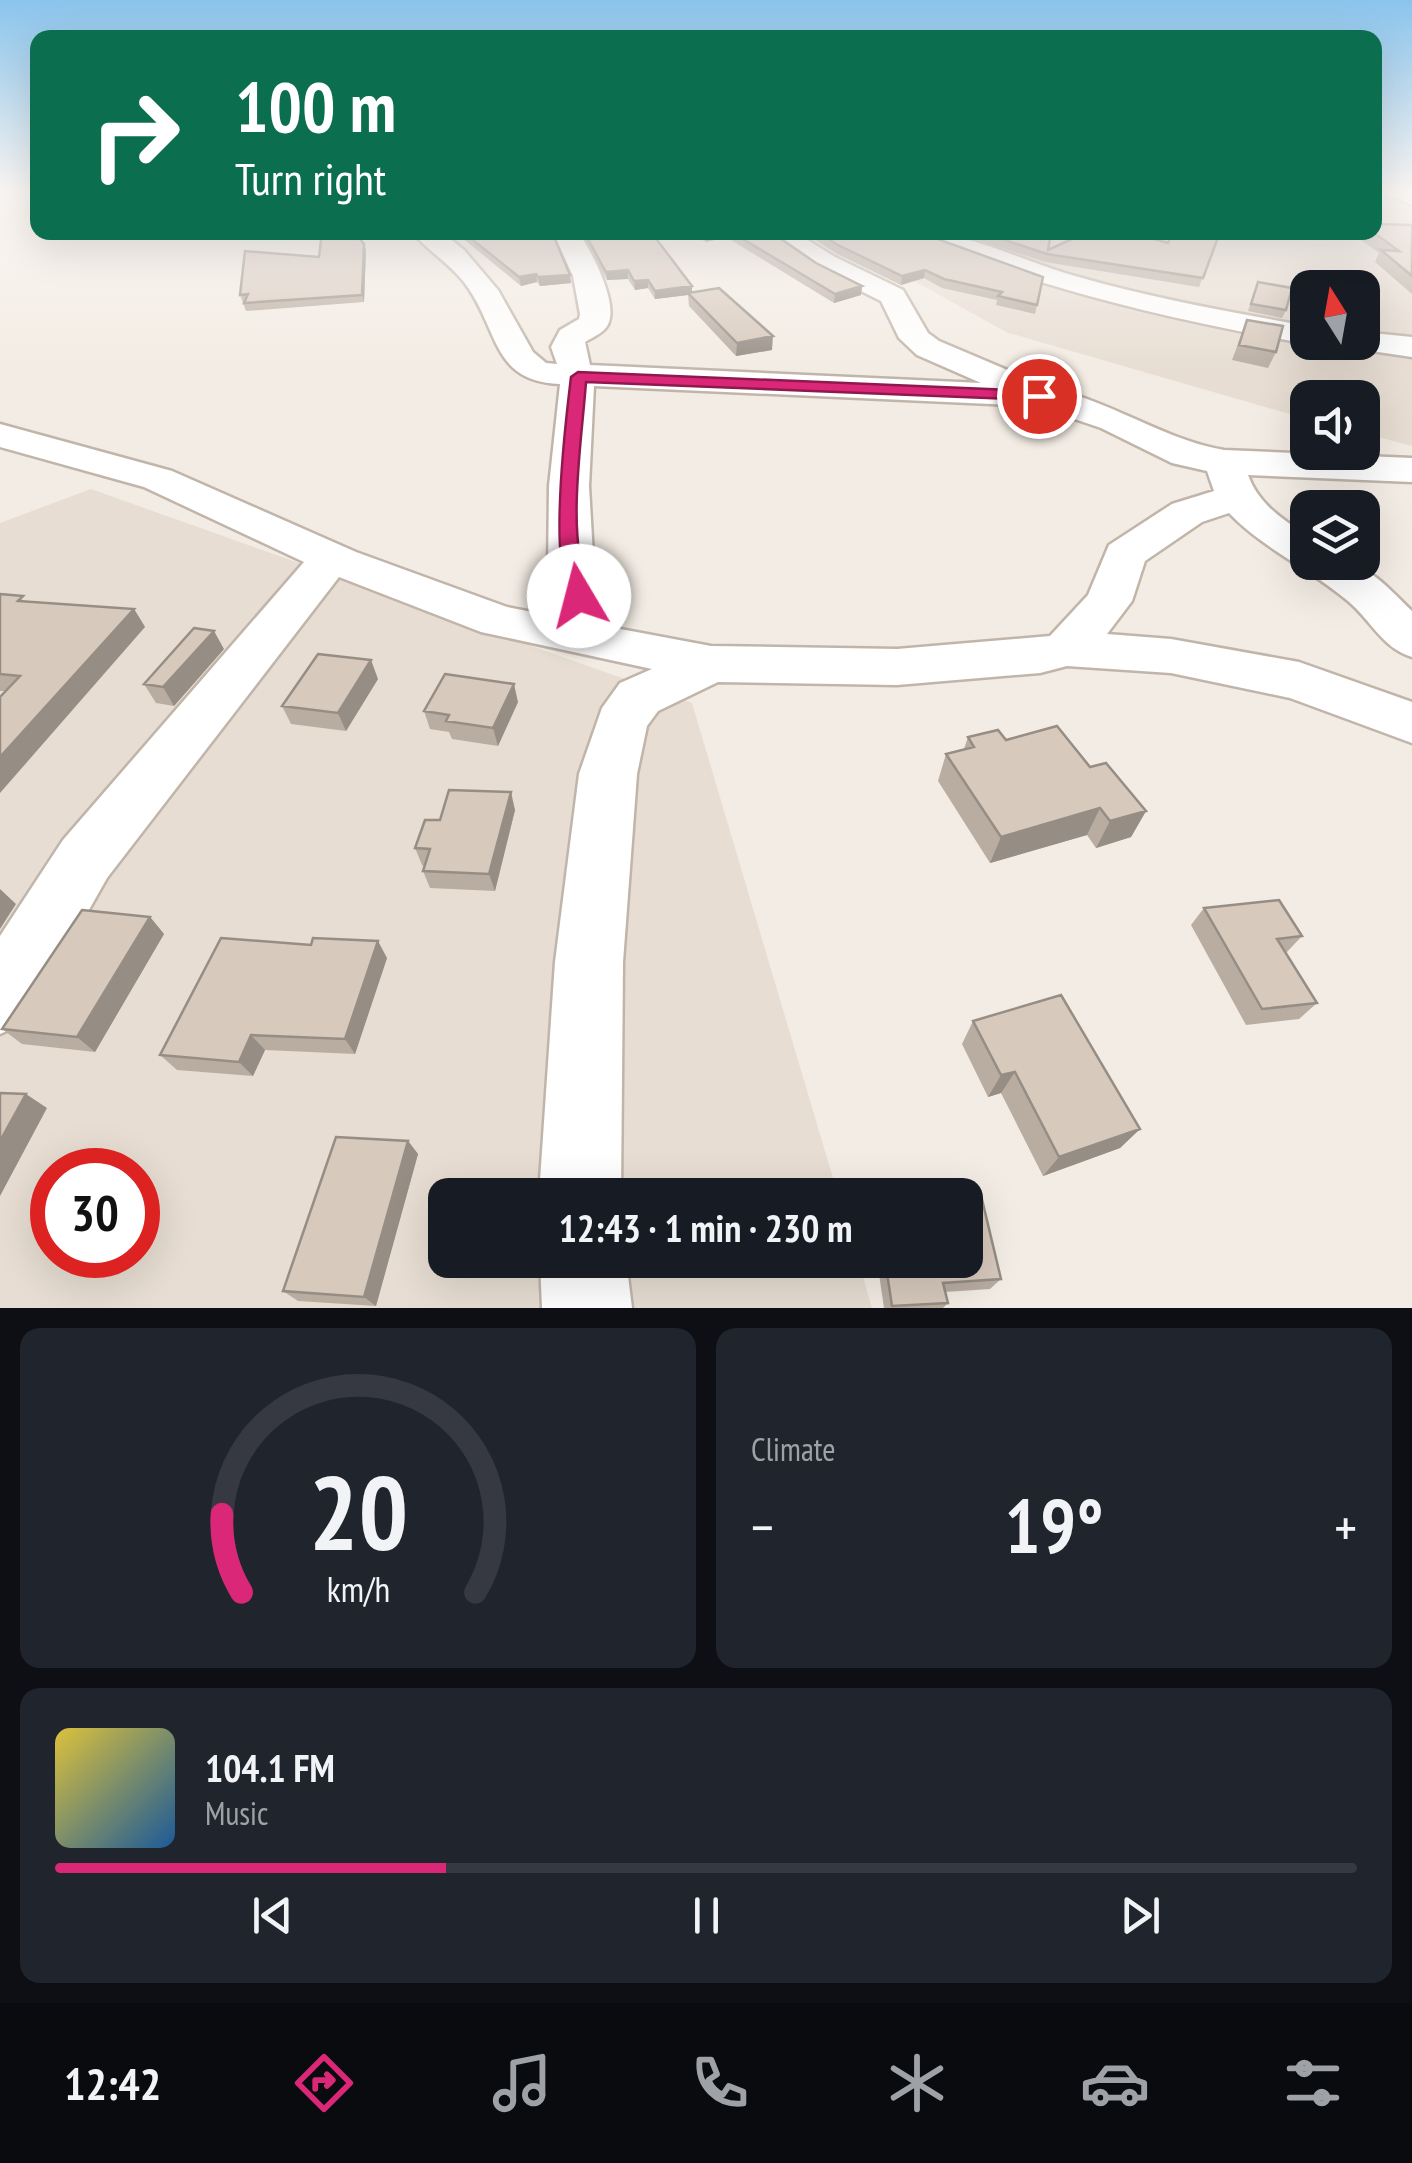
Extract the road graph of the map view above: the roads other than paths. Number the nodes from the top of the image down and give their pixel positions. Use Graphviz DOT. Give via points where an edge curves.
graph roads {
  1 [pos="457,253"];
  2 [pos="578,253"];
  3 [pos="810,253"];
  4 [pos="973,253"];
  5 [pos="1290,331"];
  6 [pos="1380,343"];
  7 [pos="1412,347"];
  8 [pos="578,377"];
  9 [pos="1039,396"];
  10 [pos="0,435"];
  11 [pos="1412,470"];
  12 [pos="1230,480"];
  13 [pos="1290,543"];
  14 [pos="330,558"];
  15 [pos="1348,580"];
  16 [pos="1412,640"];
  17 [pos="596,643"];
  18 [pos="1067,649"];
  19 [pos="711,664"];
  20 [pos="1412,723"];
  21 [pos="0,999"];
  22 [pos="581,1178"];
  23 [pos="584,1278"];
  24 [pos="587,1308"];
  1 -- 8 [label="street" via="528,369"];
  2 -- 8 [label="street" via="597,310 594,323 571,338 568,348"];
  3 -- 9 [label="street" via="894,296 915,338 928,348"];
  4 -- 5 [label="street" via="1053,280"];
  6 -- 7 [label="street"];
  8 -- 9 [label="street"];
  8 -- 17 [label="street" via="569,486 571,573"];
  9 -- 12 [label="street" via="1114,420"];
  10 -- 14 [label="street" via="158,479"];
  11 -- 12 [label="street"];
  12 -- 13 [label="street" via="1270,530"];
  12 -- 18 [label="street" via="1124,555 1108,601"];
  14 -- 17 [label="street" via="498,620"];
  14 -- 21 [label="street" via="84,859"];
  15 -- 16 [label="street"];
  17 -- 19 [label="street"];
  18 -- 19 [label="street" via="896,667"];
  18 -- 20 [label="street" via="1171,656 1299,681"];
  19 -- 22 [label="street" via="639,697 621,722 608,774 589,962"];
  23 -- 24 [label="street"];
}
